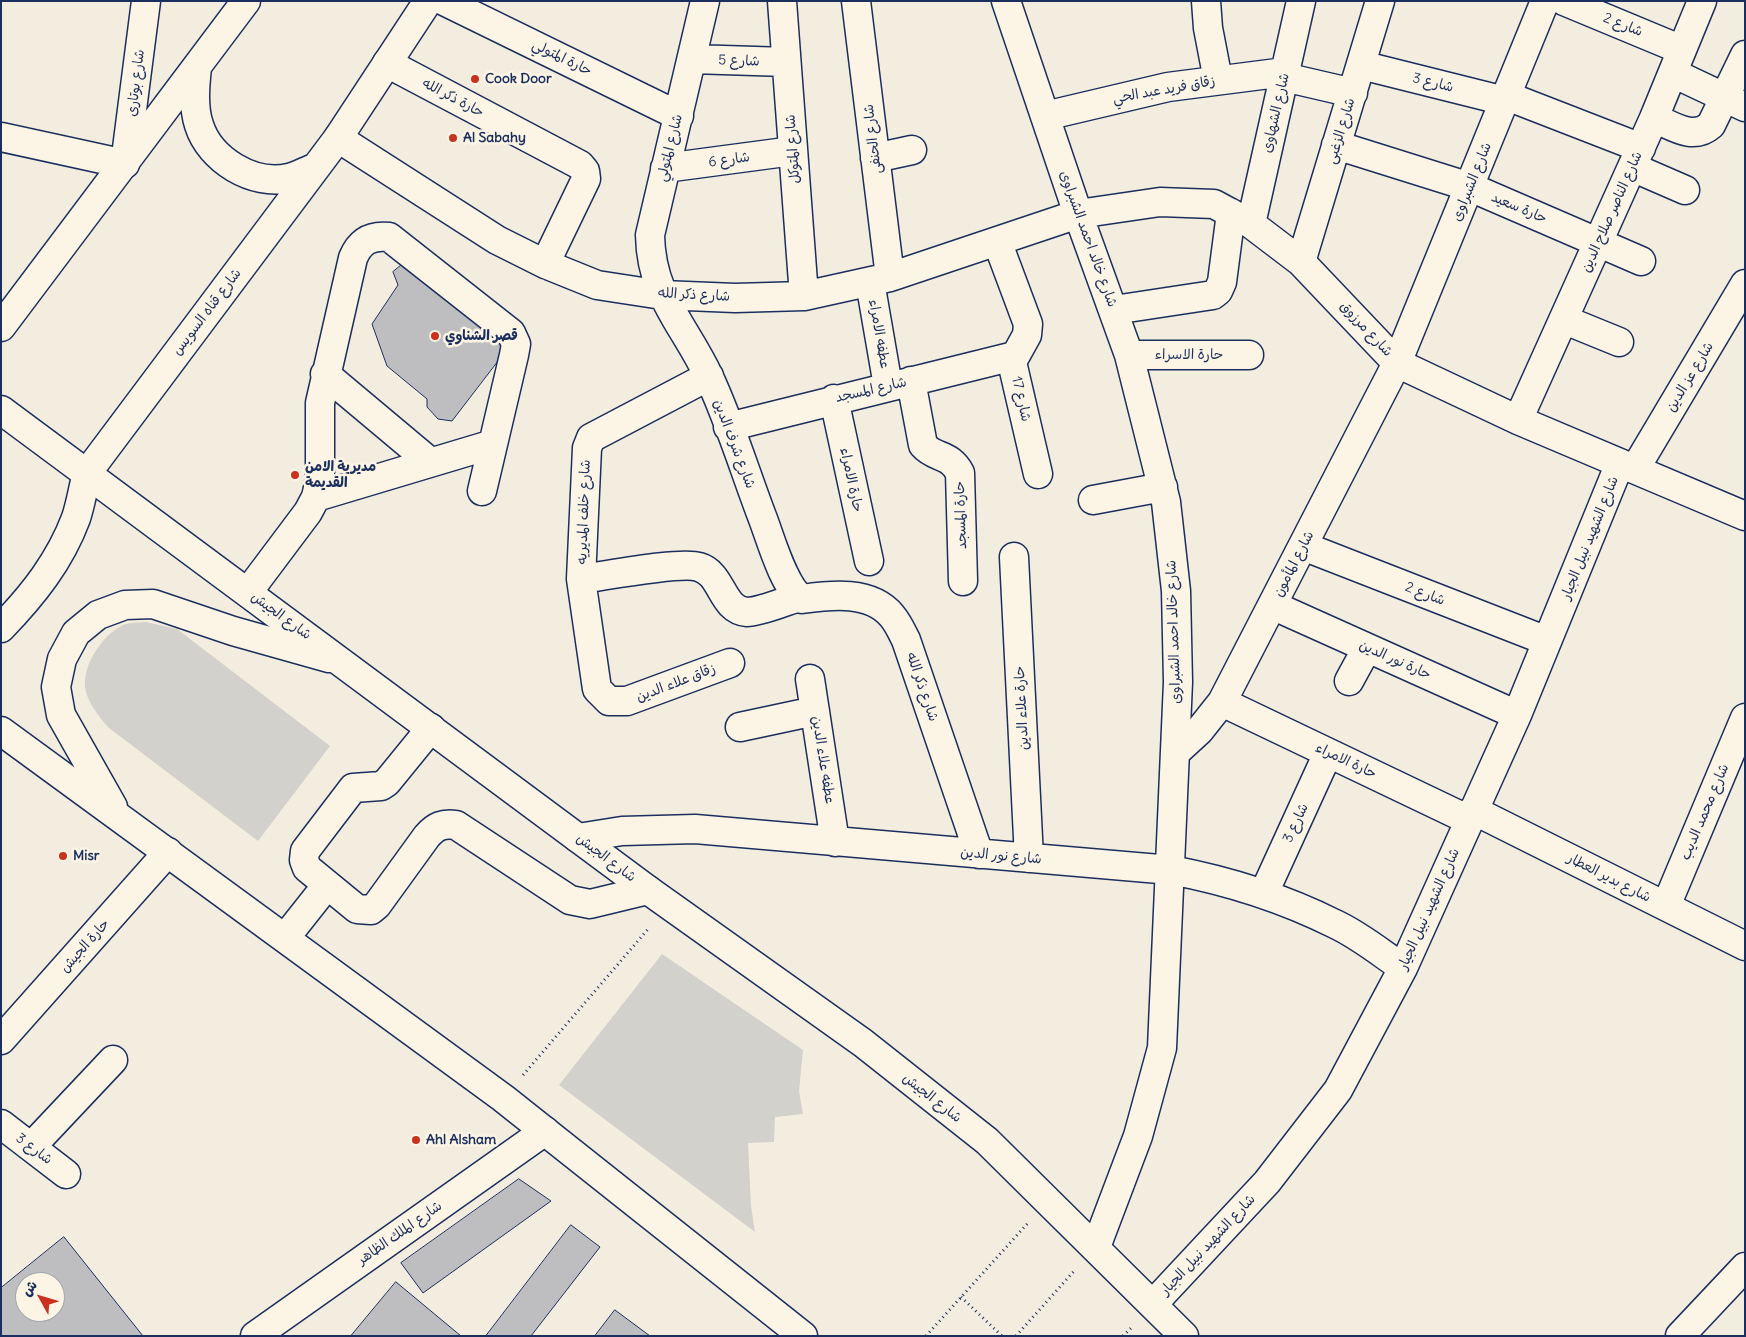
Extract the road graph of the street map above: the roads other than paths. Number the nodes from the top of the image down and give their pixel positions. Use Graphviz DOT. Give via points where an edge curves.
graph roads {
  1 [pos="146,1"];
  2 [pos="246,1"];
  3 [pos="428,1"];
  4 [pos="444,1"];
  5 [pos="705,1"];
  6 [pos="782,1"];
  7 [pos="856,1"];
  8 [pos="1006,1"];
  9 [pos="1206,1"];
  10 [pos="1301,1"];
  11 [pos="1380,1"];
  12 [pos="1545,1"];
  13 [pos="1564,1"];
  14 [pos="1702,1"];
  15 [pos="1745,55"];
  16 [pos="692,59"];
  17 [pos="1678,61"];
  18 [pos="786,62"];
  19 [pos="387,63"];
  20 [pos="1361,64"];
  21 [pos="197,68"];
  22 [pos="1285,75"];
  23 [pos="1218,80"];
  24 [pos="1353,93"];
  25 [pos="1506,98"];
  26 [pos="1735,102"];
  27 [pos="679,116"];
  28 [pos="1045,116"];
  29 [pos="1654,118"];
  30 [pos="1,137"];
  31 [pos="338,138"];
  32 [pos="1336,145"];
  33 [pos="912,150"];
  34 [pos="793,151"];
  35 [pos="875,158"];
  36 [pos="1636,158"];
  37 [pos="125,164"];
  38 [pos="314,168"];
  39 [pos="665,168"];
  40 [pos="1470,187"];
  41 [pos="1685,190"];
  42 [pos="1078,214"];
  43 [pos="1241,218"];
  44 [pos="996,241"];
  45 [pos="1599,242"];
  46 [pos="1301,262"];
  47 [pos="1641,262"];
  48 [pos="545,264"];
  49 [pos="880,279"];
  50 [pos="1745,284"];
  51 [pos="662,295"];
  52 [pos="804,296"];
  53 [pos="1114,310"];
  54 [pos="1565,320"];
  55 [pos="1,327"];
  56 [pos="1619,342"];
  57 [pos="1129,355"];
  58 [pos="1249,355"];
  59 [pos="1014,356"];
  60 [pos="1397,363"];
  61 [pos="325,374"];
  62 [pos="709,376"];
  63 [pos="900,383"];
  64 [pos="834,399"];
  65 [pos="1,410"];
  66 [pos="1518,420"];
  67 [pos="728,427"];
  68 [pos="493,444"];
  69 [pos="430,462"];
  70 [pos="1627,466"];
  71 [pos="87,473"];
  72 [pos="1038,474"];
  73 [pos="1163,487"];
  74 [pos="482,490"];
  75 [pos="316,497"];
  76 [pos="1093,500"];
  77 [pos="1745,516"];
  78 [pos="1303,546"];
  79 [pos="1014,557"];
  80 [pos="869,561"];
  81 [pos="581,579"];
  82 [pos="963,581"];
  83 [pos="248,592"];
  84 [pos="799,597"];
  85 [pos="1272,605"];
  86 [pos="1,628"];
  87 [pos="1547,641"];
  88 [pos="1367,648"];
  89 [pos="344,663"];
  90 [pos="730,663"];
  91 [pos="810,679"];
  92 [pos="1349,681"];
  93 [pos="597,689"];
  94 [pos="1222,702"];
  95 [pos="815,711"];
  96 [pos="1517,715"];
  97 [pos="740,727"];
  98 [pos="431,728"];
  99 [pos="1742,730"];
  100 [pos="1,731"];
  101 [pos="1175,753"];
  102 [pos="1328,753"];
  103 [pos="118,814"];
  104 [pos="1471,815"];
  105 [pos="578,838"];
  106 [pos="835,842"];
  107 [pos="168,852"];
  108 [pos="979,854"];
  109 [pos="1029,858"];
  110 [pos="1171,870"];
  111 [pos="327,885"];
  112 [pos="1264,893"];
  113 [pos="659,897"];
  114 [pos="1666,906"];
  115 [pos="285,938"];
  116 [pos="1745,946"];
  117 [pos="1403,968"];
  118 [pos="1,1040"];
  119 [pos="113,1060"];
  120 [pos="1,1124"];
  121 [pos="545,1130"];
  122 [pos="31,1147"];
  123 [pos="66,1174"];
  124 [pos="1096,1247"];
  125 [pos="1745,1267"];
  126 [pos="1152,1304"];
  127 [pos="255,1336"];
  128 [pos="803,1336"];
  129 [pos="1184,1336"];
  130 [pos="1680,1336"];
  1 -- 37 [label="street, شارع بوتارى"];
  2 -- 21 [label="street"];
  3 -- 19 [label="street, شارع قناه السويس"];
  4 -- 27 [label="street, حارة المتولي"];
  5 -- 16 [label="street, شارع المتولي"];
  6 -- 18 [label="street, شارع المتوكل"];
  7 -- 35 [label="street, شارع الحنفى"];
  8 -- 28 [label="street, شارع خالد احمد الشبراوى"];
  9 -- 23 [label="street"];
  10 -- 22 [label="street, شارع الشهاوى"];
  11 -- 20 [label="street, شارع الزغبى"];
  12 -- 25 [label="street, شارع الشبراوى"];
  13 -- 17 [label="street, شارع 2"];
  14 -- 17 [label="street, شارع الناصر صلاح الدين"];
  15 -- 26 [label="street"];
  16 -- 18 [label="street, شارع 5"];
  16 -- 27 [label="street, شارع المتولي"];
  17 -- 26 [label="street, شارع 2"];
  17 -- 29 [label="street, شارع الناصر صلاح الدين"];
  18 -- 34 [label="street, شارع المتوكل"];
  19 -- 31 [label="street, شارع قناه السويس"];
  19 -- 48 [label="street, حارة ذكر الله" via="580,165 585,171 586,178"];
  20 -- 24 [label="street, شارع الزغبى"];
  20 -- 25 [label="street, شارع 3"];
  21 -- 37 [label="street"];
  21 -- 38 [label="street" via="195,97 199,126 212,150 233,168 260,178 288,178"];
  22 -- 23 [label="street, زقاق فريد عبد الحي"];
  22 -- 24 [label="street, زقاق فريد عبد الحي"];
  22 -- 43 [label="street, شارع الشهاوى"];
  23 -- 28 [label="street, زقاق فريد عبد الحي" via="1110,99"];
  24 -- 32 [label="street, شارع الزغبى"];
  25 -- 36 [label="street, شارع 3"];
  25 -- 40 [label="street, شارع الشبراوى"];
  26 -- 29 [label="street" via="1711,125 1697,133 1689,133"];
  27 -- 39 [label="street, شارع المتولي"];
  28 -- 42 [label="street, شارع خالد احمد الشبراوى"];
  29 -- 36 [label="street, شارع الناصر صلاح الدين"];
  30 -- 37 [label="street"];
  31 -- 38 [label="street, شارع قناه السويس"];
  31 -- 48 [label="street, شارع ذكر الله" via="497,240"];
  32 -- 40 [label="street, حارة سعيد"];
  32 -- 46 [label="street, شارع الزغبى"];
  33 -- 35 [label="street"];
  34 -- 39 [label="street, شارع 6"];
  34 -- 52 [label="street, شارع المتوكل"];
  35 -- 49 [label="street, شارع الحنفى"];
  36 -- 41 [label="street, شارع 3"];
  36 -- 45 [label="street, شارع الناصر صلاح الدين"];
  37 -- 55 [label="street"];
  38 -- 71 [label="street, شارع قناه السويس"];
  39 -- 51 [label="street, شارع المتولي" via="650,235 650,260"];
  40 -- 45 [label="street, حارة سعيد"];
  40 -- 60 [label="street, شارع الشبراوى"];
  42 -- 43 [label="street, شارع مرزوق" via="1160,202 1214,204"];
  42 -- 44 [label="street, شارع ذكر الله"];
  42 -- 53 [label="street, شارع خالد احمد الشبراوى"];
  43 -- 46 [label="street, شارع مرزوق"];
  43 -- 53 [label="street, شارع الشهاوى" via="1222,282 1213,295"];
  44 -- 49 [label="street, شارع ذكر الله"];
  44 -- 59 [label="street, شارع 17" via="1028,324 1027,335"];
  45 -- 47 [label="street, حارة سعيد"];
  45 -- 54 [label="street, شارع الناصر صلاح الدين"];
  46 -- 60 [label="street, شارع مرزوق"];
  48 -- 51 [label="street, شارع ذكر الله" via="597,285"];
  49 -- 52 [label="street, شارع ذكر الله"];
  49 -- 63 [label="street, عطفه الامراء"];
  50 -- 70 [label="street, شارع عز الدين"];
  51 -- 52 [label="street, شارع ذكر الله"];
  51 -- 62 [label="street, شارع شرف الدين"];
  53 -- 57 [label="street, شارع خالد احمد الشبراوى"];
  54 -- 56 [label="street"];
  54 -- 66 [label="street, شارع الناصر صلاح الدين"];
  57 -- 58 [label="street, حارة الاسراء"];
  57 -- 73 [label="street, شارع خالد احمد الشبراوى"];
  59 -- 63 [label="street, شارع المسجد"];
  59 -- 72 [label="street, شارع 17" via="1012,362"];
  60 -- 66 [label="street, شارع مرزوق"];
  60 -- 78 [label="street, شارع المأمون"];
  61 -- 68 [label="street" via="358,247 377,236 389,237 511,333 516,344"];
  61 -- 69 [label="street"];
  61 -- 75 [label="street" via="320,403 320,479"];
  62 -- 67 [label="street, شارع شرف الدين"];
  62 -- 81 [label="street, شارع خلف المديريه" via="591,438 587,448"];
  63 -- 64 [label="street, شارع المسجد"];
  63 -- 82 [label="street, حارة المسجد" via="923,445 952,460 960,473"];
  64 -- 67 [label="street, شارع المسجد"];
  64 -- 80 [label="street, حارة الامراء"];
  65 -- 71 [label="street, شارع الجيش"];
  66 -- 70 [label="street, شارع مرزوق"];
  67 -- 84 [label="street, شارع شرف الدين" via="775,552 794,593"];
  68 -- 69 [label="street"];
  68 -- 74 [label="street"];
  69 -- 75 [label="street"];
  70 -- 77 [label="street, شارع مرزوق"];
  70 -- 87 [label="street, شارع الشهيد نبيل الجيار"];
  71 -- 83 [label="street, شارع الجيش"];
  71 -- 86 [label="street, شارع قناه السويس" via="76,518 57,559 32,596"];
  73 -- 76 [label="street"];
  73 -- 101 [label="street, شارع خالد احمد الشبراوى" via="1176,591 1178,682"];
  75 -- 83 [label="street"];
  78 -- 85 [label="street, شارع المأمون"];
  78 -- 87 [label="street, شارع 2"];
  79 -- 109 [label="street, حارة علاء الدين"];
  81 -- 84 [label="street, شارع ذكر الله" via="688,565 699,567 715,578 729,604 738,610 749,612"];
  81 -- 93 [label="street, شارع خلف المديريه"];
  83 -- 89 [label="street, شارع الجيش"];
  84 -- 108 [label="street, شارع ذكر الله" via="802,600 840,594 873,602 892,615 906,640"];
  85 -- 88 [label="street, حارة نور الدين"];
  85 -- 94 [label="street, شارع المأمون"];
  87 -- 96 [label="street, شارع الشهيد نبيل الجيار"];
  88 -- 92 [label="street"];
  88 -- 96 [label="street, حارة نور الدين"];
  89 -- 98 [label="street, شارع الجيش"];
  89 -- 103 [label="street" via="153,604 125,604 98,615 76,633 62,658 56,687 61,715"];
  90 -- 93 [label="street, زقاق علاء الدين" via="627,701 609,701"];
  91 -- 95 [label="street, عطفه علاء الدين"];
  94 -- 101 [label="street, شارع المأمون" via="1199,731"];
  94 -- 102 [label="street, حارة الامراء"];
  95 -- 97 [label="street"];
  95 -- 106 [label="street, عطفه علاء الدين"];
  96 -- 104 [label="street, شارع الشهيد نبيل الجيار"];
  98 -- 105 [label="street, شارع الجيش"];
  98 -- 111 [label="street" via="387,782 381,786 353,788 305,851 307,868"];
  99 -- 114 [label="street, شارع محمد الديب"];
  100 -- 103 [label="street"];
  101 -- 110 [label="street, شارع خالد احمد الشبراوى"];
  102 -- 104 [label="street, حارة الامراء"];
  102 -- 112 [label="street, شارع 3"];
  103 -- 107 [label="street"];
  104 -- 114 [label="street, شارع بدير العطار"];
  104 -- 117 [label="street, شارع الشهيد نبيل الجيار"];
  105 -- 106 [label="street, شارع نور الدين" via="622,831 695,829"];
  105 -- 113 [label="street, شارع الجيش"];
  106 -- 108 [label="street, شارع نور الدين"];
  107 -- 115 [label="street"];
  107 -- 118 [label="street, حارة الجيش"];
  108 -- 109 [label="street, شارع نور الدين"];
  109 -- 110 [label="street, شارع نور الدين"];
  110 -- 112 [label="street, شارع نور الدين"];
  110 -- 124 [label="street, شارع خالد احمد الشبراوى" via="1162,1048 1138,1136"];
  111 -- 113 [label="street" via="357,909 371,910 427,836 445,824 456,825 570,900 590,904"];
  111 -- 115 [label="street"];
  112 -- 117 [label="street, شارع نور الدين" via="1337,924"];
  113 -- 124 [label="street, شارع الجيش" via="871,1049 987,1141"];
  114 -- 116 [label="street, شارع بدير العطار"];
  115 -- 121 [label="street"];
  117 -- 126 [label="street, شارع الشهيد نبيل الجيار" via="1338,1090 1267,1182"];
  119 -- 122 [label="street"];
  120 -- 122 [label="street, شارع 3"];
  121 -- 127 [label="street, شارع الملك الظاهر"];
  121 -- 128 [label="street"];
  122 -- 123 [label="street, شارع 3"];
  124 -- 126 [label="street, شارع الجيش"];
  125 -- 130 [label="street"];
  126 -- 129 [label="street, شارع الجيش"];
}
